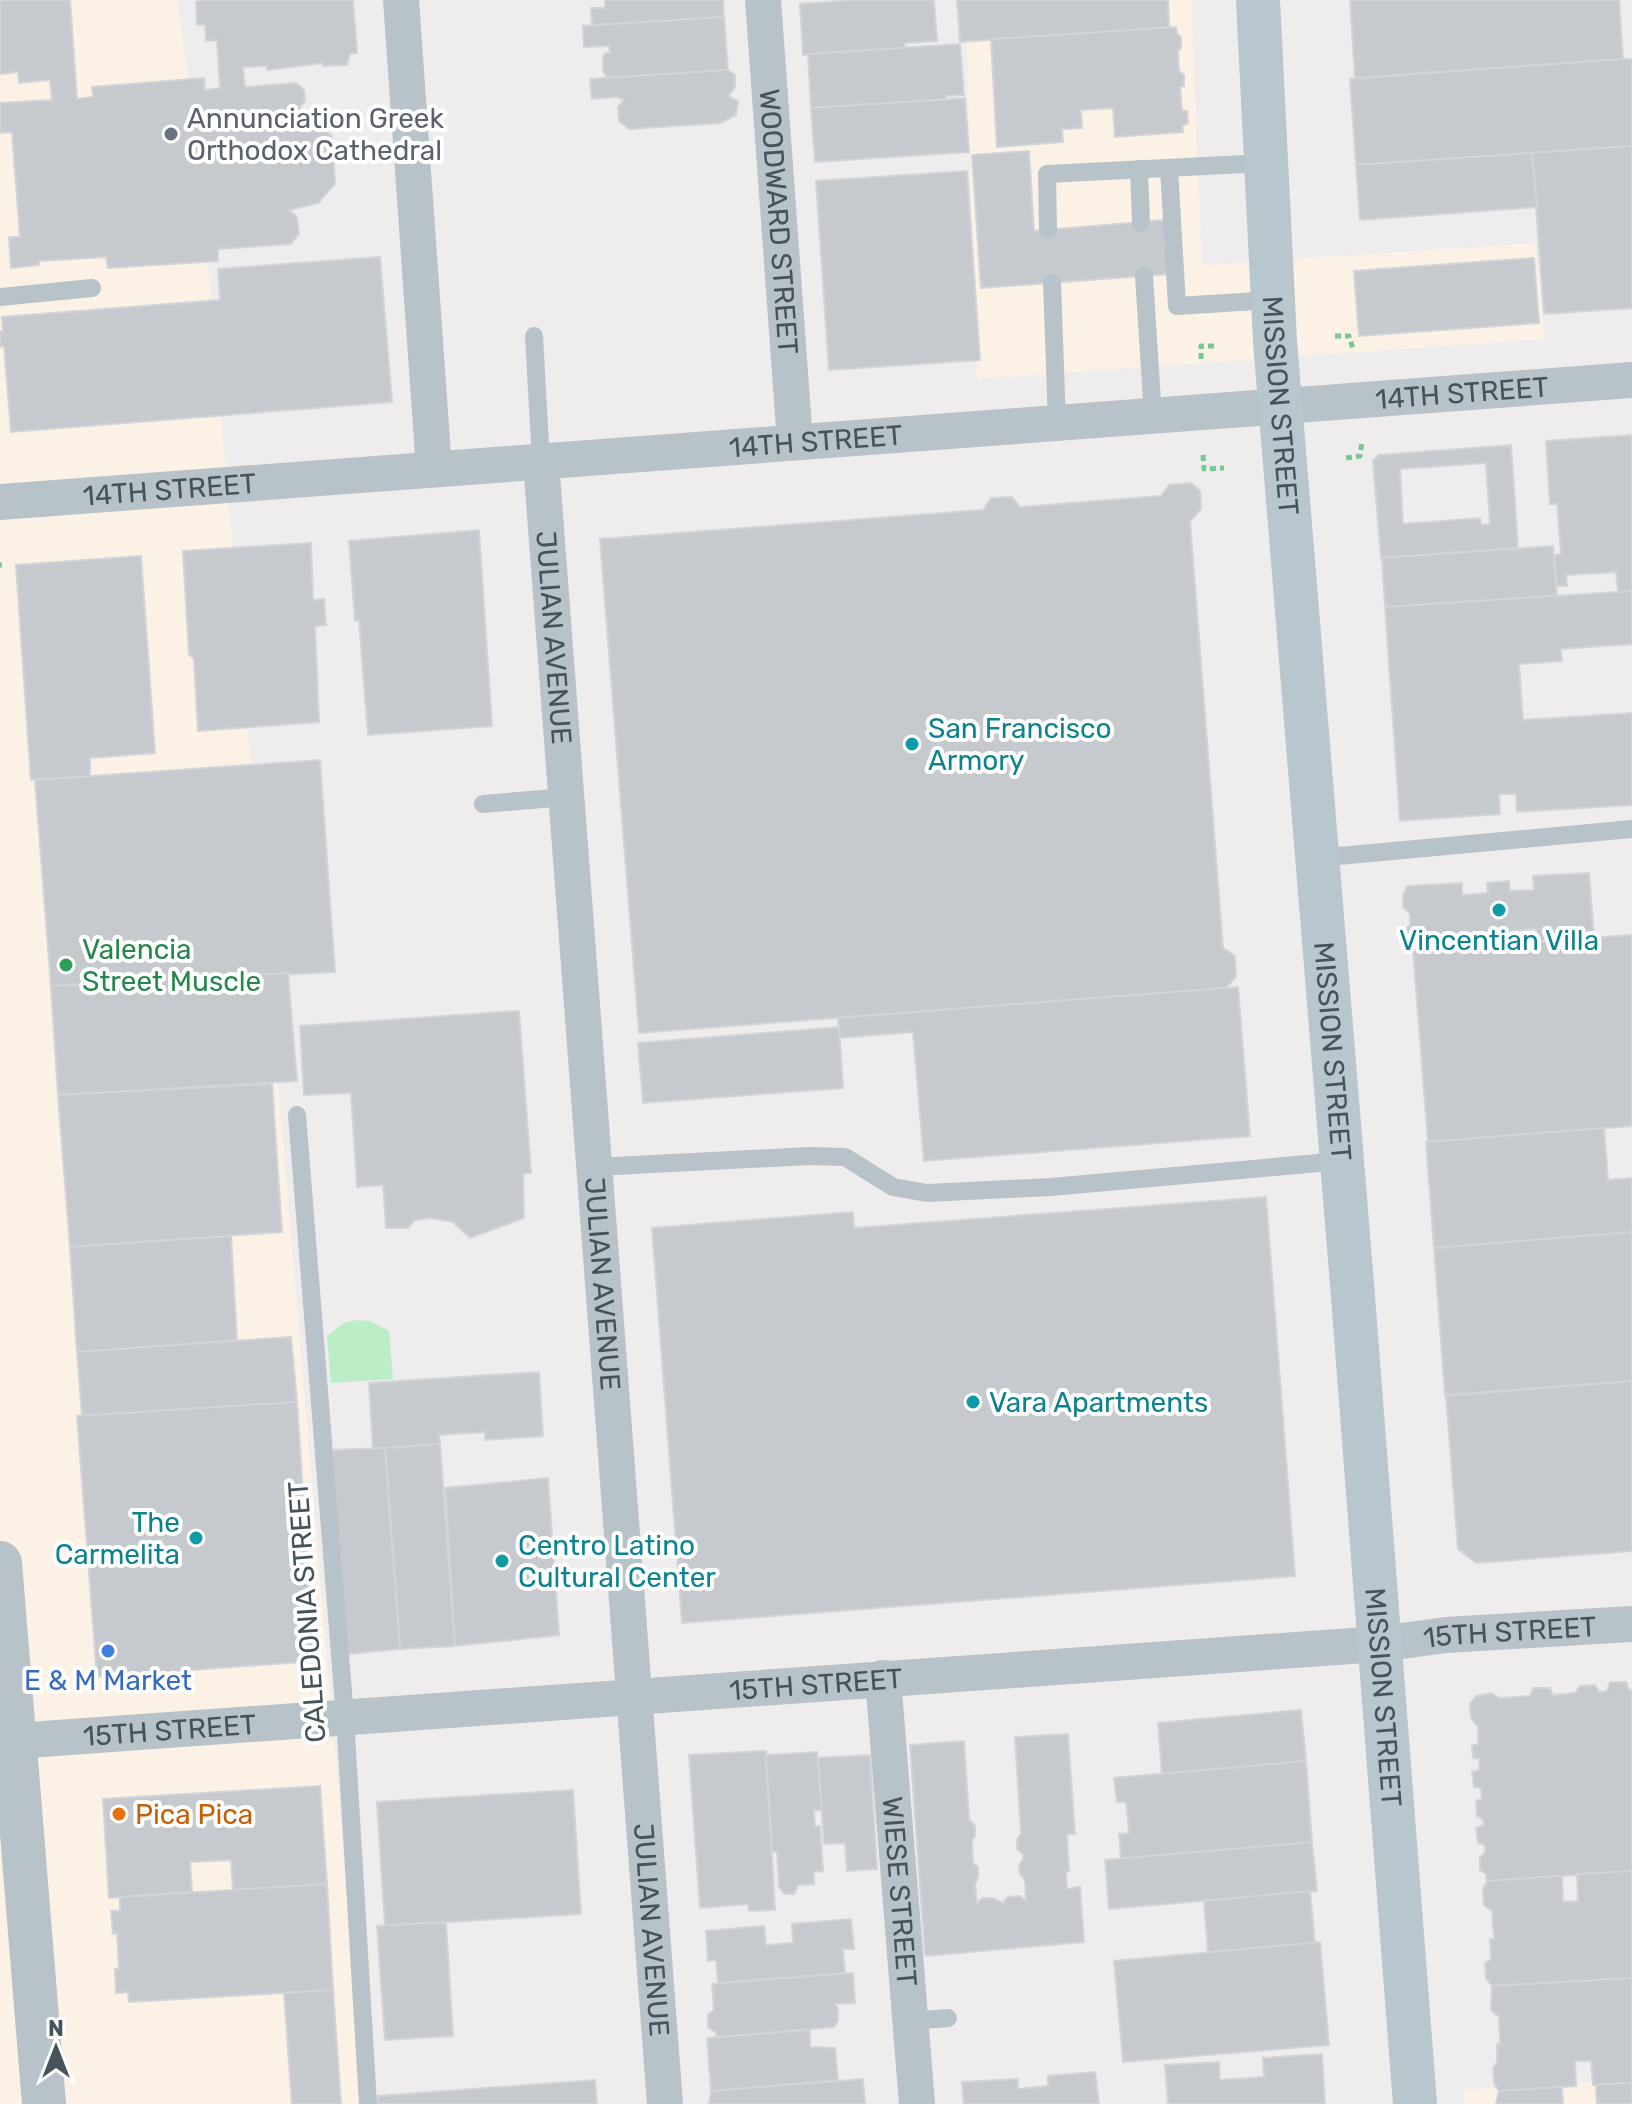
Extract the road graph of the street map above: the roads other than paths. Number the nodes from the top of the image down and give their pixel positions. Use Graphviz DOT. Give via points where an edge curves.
graph roads {
  1 [pos="401,0"];
  2 [pos="763,0"];
  3 [pos="1258,0"];
  4 [pos="1265,163"];
  5 [pos="1169,168"];
  6 [pos="1139,169"];
  7 [pos="1141,223"];
  8 [pos="1048,230"];
  9 [pos="1144,276"];
  10 [pos="1052,283"];
  11 [pos="92,288"];
  12 [pos="0,297"];
  13 [pos="1273,300"];
  14 [pos="534,336"];
  15 [pos="1632,380"];
  16 [pos="1281,406"];
  17 [pos="1153,416"];
  18 [pos="1057,423"];
  19 [pos="795,442"];
  20 [pos="541,462"];
  21 [pos="434,469"];
  22 [pos="0,502"];
  23 [pos="566,797"];
  24 [pos="483,804"];
  25 [pos="1632,829"];
  26 [pos="1317,858"];
  27 [pos="297,1115"];
  28 [pos="1342,1161"];
  29 [pos="595,1167"];
  30 [pos="0,1563"];
  31 [pos="1632,1624"];
  32 [pos="1380,1644"];
  33 [pos="883,1678"];
  34 [pos="635,1696"];
  35 [pos="345,1717"];
  36 [pos="7,1742"];
  37 [pos="948,2018"];
  38 [pos="911,2021"];
  39 [pos="44,2104"];
  40 [pos="368,2104"];
  41 [pos="665,2104"];
  42 [pos="917,2104"];
  43 [pos="1415,2104"];
  1 -- 21 [label="street"];
  2 -- 19 [label="street, WOODWARD STREET"];
  3 -- 4 [label="main road, MISSION STREET"];
  4 -- 5 [label="lane"];
  4 -- 13 [label="main road, MISSION STREET"];
  5 -- 6 [label="lane"];
  5 -- 13 [label="lane" via="1177,306"];
  6 -- 7 [label="lane"];
  6 -- 8 [label="lane" via="1047,174"];
  9 -- 17 [label="lane"];
  10 -- 18 [label="lane"];
  11 -- 12 [label="lane"];
  13 -- 16 [label="main road, MISSION STREET"];
  14 -- 20 [label="lane"];
  15 -- 16 [label="street, 14TH STREET"];
  16 -- 17 [label="street, 14TH STREET"];
  16 -- 26 [label="main road, MISSION STREET"];
  17 -- 18 [label="street, 14TH STREET"];
  18 -- 19 [label="street, 14TH STREET"];
  19 -- 20 [label="street, 14TH STREET"];
  20 -- 21 [label="street, 14TH STREET"];
  20 -- 23 [label="street, JULIAN AVENUE"];
  21 -- 22 [label="street, 14TH STREET"];
  23 -- 24 [label="lane"];
  23 -- 29 [label="street, JULIAN AVENUE"];
  25 -- 26 [label="lane"];
  26 -- 28 [label="main road, MISSION STREET"];
  27 -- 35 [label="lane, CALEDONIA STREET"];
  28 -- 29 [label="lane" via="927,1193 893,1187 845,1157"];
  28 -- 32 [label="main road, MISSION STREET"];
  29 -- 34 [label="street, JULIAN AVENUE"];
  30 -- 36 [label="street"];
  31 -- 32 [label="street, 15TH STREET"];
  32 -- 33 [label="street, 15TH STREET"];
  32 -- 43 [label="main road, MISSION STREET"];
  33 -- 34 [label="street, 15TH STREET"];
  33 -- 38 [label="street, WIESE STREET"];
  34 -- 35 [label="street, 15TH STREET"];
  34 -- 41 [label="street, JULIAN AVENUE"];
  35 -- 36 [label="street, 15TH STREET"];
  35 -- 40 [label="lane, CALEDONIA STREET"];
  36 -- 39 [label="street"];
  37 -- 38 [label="lane"];
  38 -- 42 [label="street, WIESE STREET"];
}
